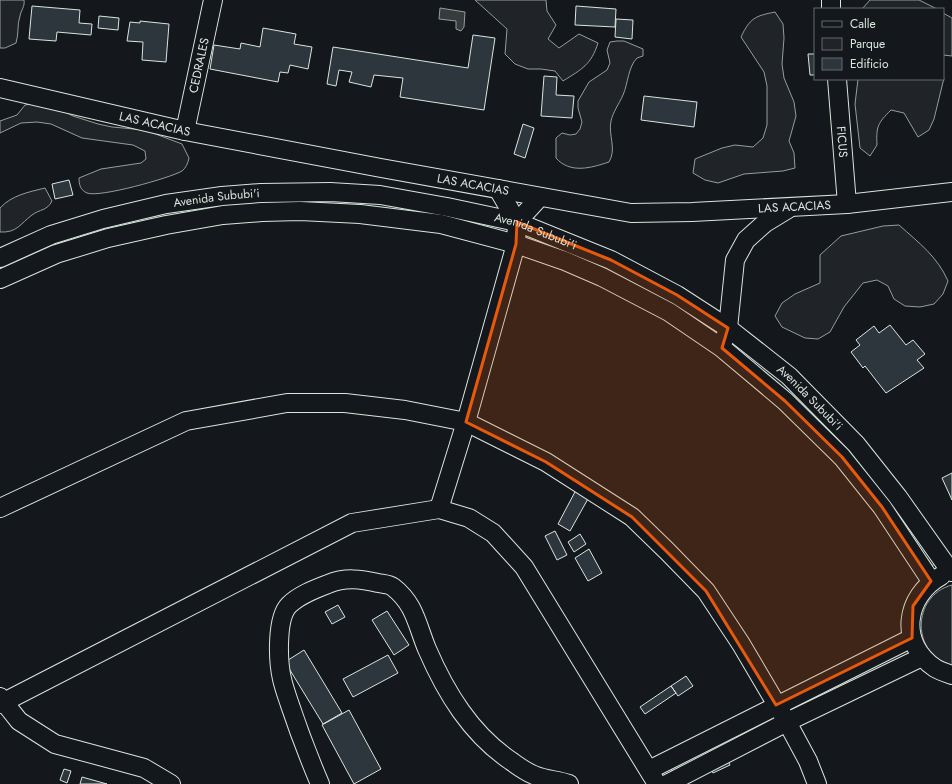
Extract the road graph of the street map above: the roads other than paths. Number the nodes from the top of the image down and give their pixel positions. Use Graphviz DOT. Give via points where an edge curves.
graph roads {
  1 [pos="213,0"];
  2 [pos="837,80"];
  3 [pos="0,88"];
  4 [pos="185,131"];
  5 [pos="498,189"];
  6 [pos="952,192"];
  7 [pos="540,197"];
  8 [pos="846,204"];
  9 [pos="790,207"];
  10 [pos="517,222"];
  11 [pos="516,244"];
  12 [pos="0,258"];
  13 [pos="0,279"];
  14 [pos="728,328"];
  15 [pos="722,348"];
  16 [pos="466,422"];
  17 [pos="0,508"];
  18 [pos="439,509"];
  19 [pos="952,572"];
  20 [pos="931,581"];
  21 [pos="912,638"];
  22 [pos="922,657"];
  23 [pos="952,675"];
  24 [pos="1,701"];
  25 [pos="776,705"];
  26 [pos="787,722"];
  27 [pos="654,780"];
  28 [pos="171,784"];
  29 [pos="320,784"];
  30 [pos="569,784"];
  31 [pos="818,784"];
  1 -- 4 [label="street, CEDRALES"];
  2 -- 8 [label="street, FICUS"];
  3 -- 4 [label="street, LAS ACACIAS"];
  4 -- 5 [label="street, LAS ACACIAS"];
  5 -- 7 [label="street, LAS ACACIAS"];
  5 -- 10 [label="street"];
  6 -- 8 [label="street, LAS ACACIAS"];
  7 -- 9 [label="street, LAS ACACIAS" via="631,213"];
  7 -- 10 [label="street"];
  8 -- 9 [label="street, LAS ACACIAS"];
  9 -- 14 [label="street" via="765,223 746,240 735,260"];
  10 -- 11 [label="street"];
  10 -- 12 [label="street, Avenida Sububi'i" via="447,206 380,195 330,192 261,193 166,204 103,219 51,235"];
  10 -- 14 [label="street, Avenida Sububi'i" via="611,260 678,295"];
  11 -- 13 [label="street, Avenida Sububi'i" via="441,224 360,214 262,212 223,215 108,238 56,254"];
  11 -- 15 [label="street, Avenida Sububi'i" via="602,277 670,312"];
  11 -- 16 [label="street"];
  14 -- 15 [label="street"];
  14 -- 19 [label="street, Avenida Sububi'i" via="790,376 856,444"];
  15 -- 20 [label="street, Avenida Sububi'i" via="785,401 842,457 882,507"];
  16 -- 17 [label="street" via="405,410 344,403 287,403 186,421"];
  16 -- 18 [label="street"];
  16 -- 25 [label="street" via="546,462 632,517 706,591"];
  18 -- 24 [label="street" via="352,523"];
  18 -- 27 [label="street" via="469,518 493,533 524,567"];
  19 -- 20 [label="street"];
  20 -- 21 [label="street" via="920,592 913,606 910,622"];
  21 -- 22 [label="street"];
  21 -- 25 [label="street"];
  22 -- 23 [label="street" via="935,668"];
  22 -- 26 [label="street"];
  24 -- 28 [label="street" via="19,721 55,744 144,768"];
  25 -- 26 [label="street"];
  25 -- 27 [label="street"];
  26 -- 27 [label="street"];
  26 -- 31 [label="street"];
  29 -- 30 [label="street" via="282,679 280,623 288,606 307,593 336,581 362,579 391,586 402,595 413,610 442,680 460,712 477,732 520,768 535,776"];
}
